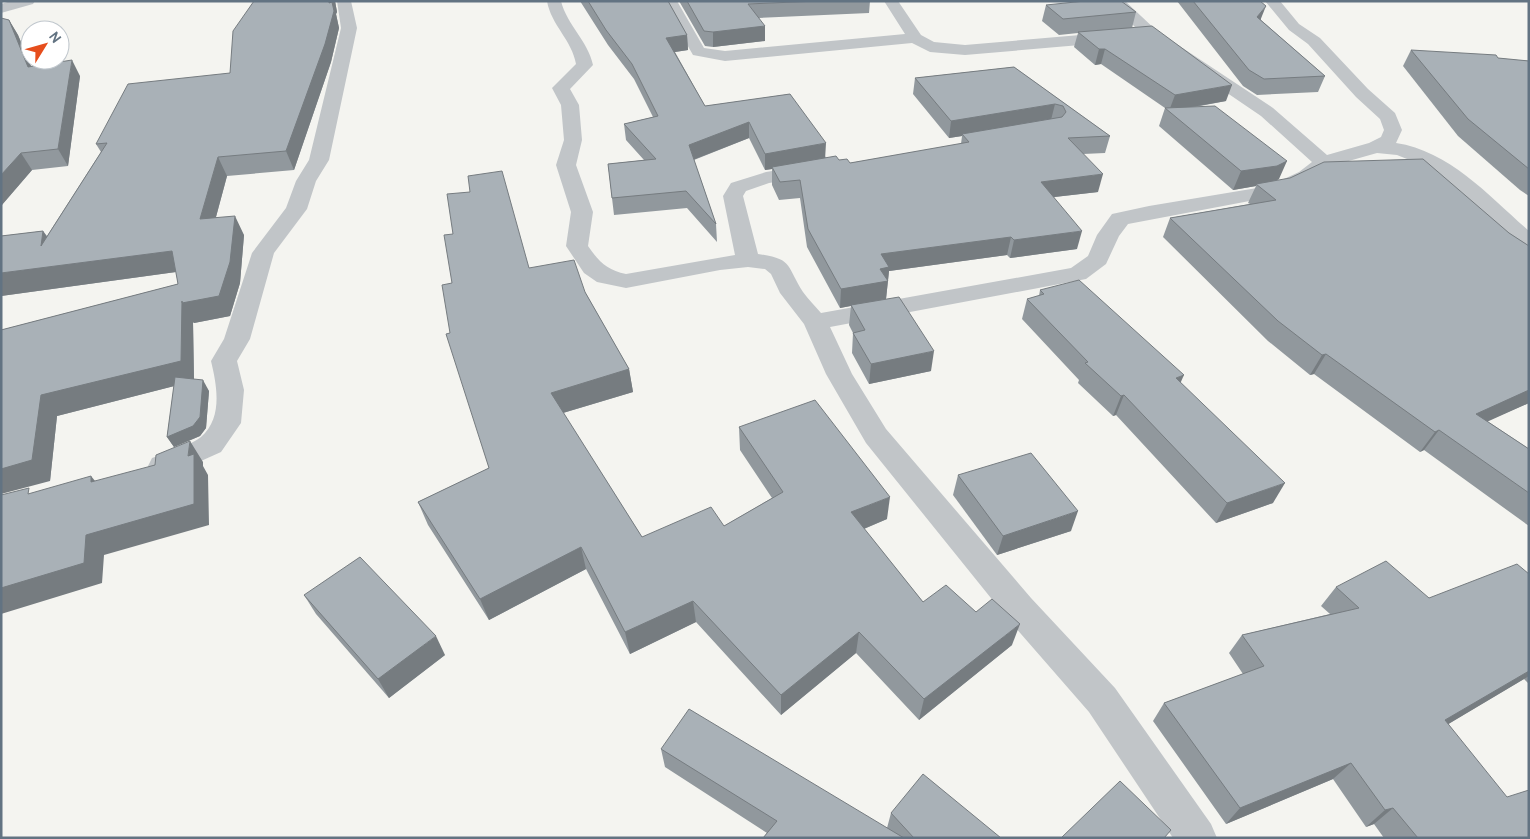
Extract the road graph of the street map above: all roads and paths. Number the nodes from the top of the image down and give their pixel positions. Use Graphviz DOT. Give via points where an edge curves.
graph roads {
  1 [pos="28,1"];
  2 [pos="344,1"];
  3 [pos="554,1"];
  4 [pos="669,1"];
  5 [pos="1116,1"];
  6 [pos="1272,1"];
  7 [pos="891,2"];
  8 [pos="1,8"];
  9 [pos="1151,34"];
  10 [pos="915,38"];
  11 [pos="1376,147"];
  12 [pos="1324,162"];
  13 [pos="825,168"];
  14 [pos="1529,243"];
  15 [pos="748,260"];
  16 [pos="815,322"];
  17 [pos="140,472"];
  18 [pos="1197,838"];
  1 -- 8 [label="street"];
  2 -- 17 [label="street" via="349,28 319,160 296,209 263,253 237,339 224,361 231,390 227,423 211,445 166,465"];
  3 -- 15 [label="street" via="584,57 585,65 561,88 570,105 573,140 566,165 582,212 577,246 592,268 605,277 626,281"];
  4 -- 10 [label="street" via="699,52 725,56"];
  5 -- 9 [label="street"];
  6 -- 11 [label="street" via="1294,27 1314,41 1389,117 1393,130 1389,140"];
  7 -- 10 [label="street"];
  9 -- 10 [label="street" via="965,50 930,47"];
  9 -- 12 [label="street" via="1267,112"];
  11 -- 12 [label="street"];
  11 -- 14 [label="street" via="1400,149 1439,166"];
  12 -- 16 [label="street" via="1306,176 1274,191 1120,219 1108,235 1098,259 1078,274"];
  13 -- 15 [label="street" via="766,178 738,187 733,196"];
  15 -- 16 [label="street" via="771,263 782,270 792,293"];
  16 -- 18 [label="street" via="839,374 876,436 1019,608 1102,700"];
}
